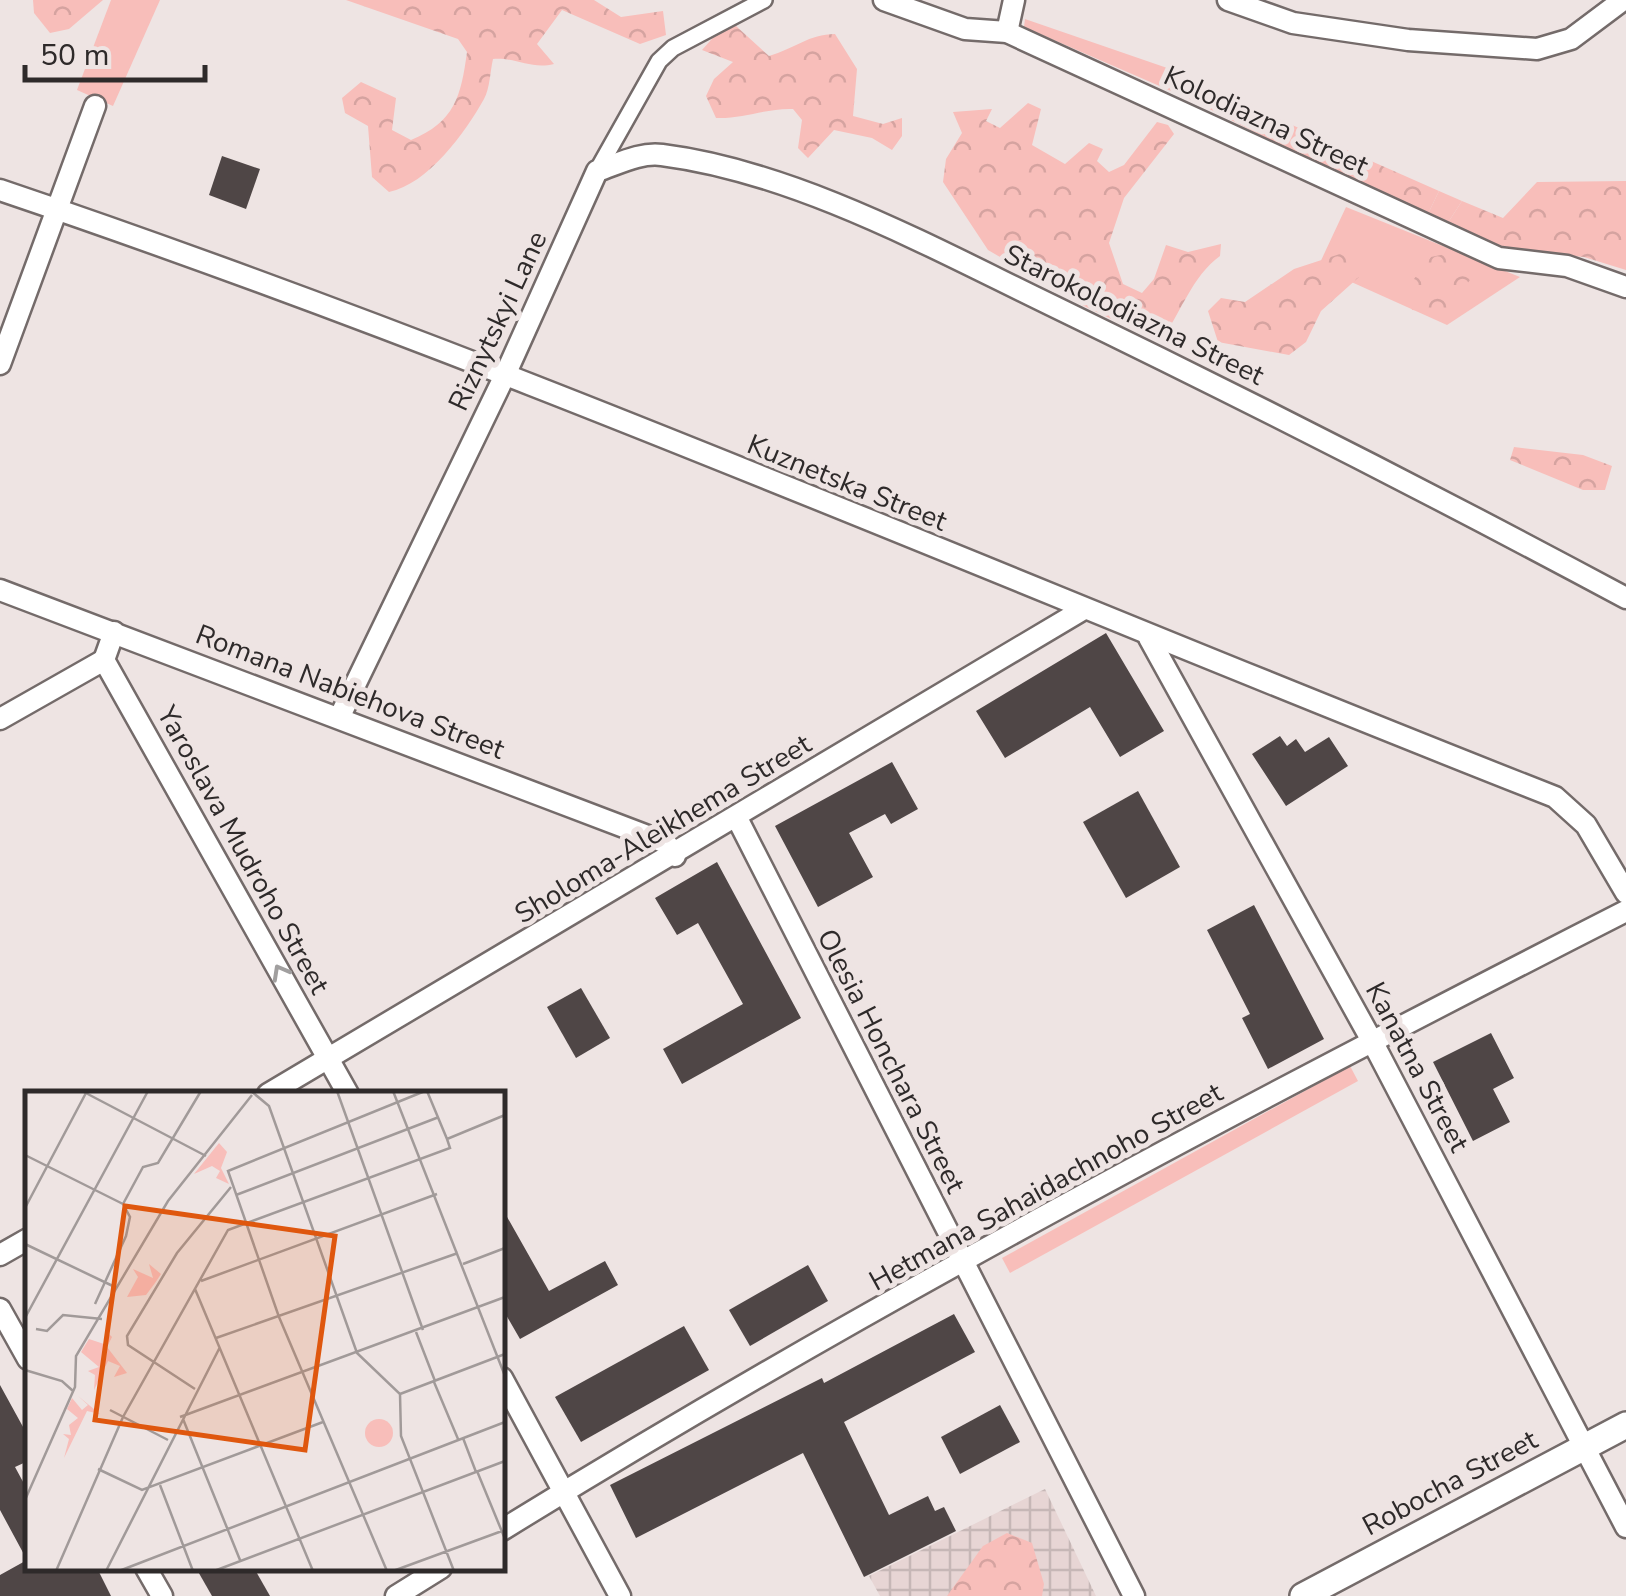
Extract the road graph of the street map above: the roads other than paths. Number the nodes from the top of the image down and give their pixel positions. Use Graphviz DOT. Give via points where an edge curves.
graph roads {
  1 [pos="764,0"];
  2 [pos="884,0"];
  3 [pos="1014,0"];
  4 [pos="1228,0"];
  5 [pos="1623,0"];
  6 [pos="1008,32"];
  7 [pos="95,106"];
  8 [pos="597,171"];
  9 [pos="0,190"];
  10 [pos="54,209"];
  11 [pos="1626,287"];
  12 [pos="0,364"];
  13 [pos="506,373"];
  14 [pos="0,590"];
  15 [pos="1626,598"];
  16 [pos="1084,610"];
  17 [pos="114,632"];
  18 [pos="1149,638"];
  19 [pos="104,660"];
  20 [pos="340,716"];
  21 [pos="0,719"];
  22 [pos="736,818"];
  23 [pos="674,856"];
  24 [pos="1626,893"];
  25 [pos="1626,912"];
  26 [pos="1372,1040"];
  27 [pos="328,1057"];
  28 [pos="273,1091"];
  29 [pos="346,1091"];
  30 [pos="25,1241"];
  31 [pos="0,1256"];
  32 [pos="963,1261"];
  33 [pos="0,1309"];
  34 [pos="25,1354"];
  35 [pos="505,1383"];
  36 [pos="1626,1426"];
  37 [pos="1585,1445"];
  38 [pos="564,1491"];
  39 [pos="1626,1527"];
  40 [pos="505,1528"];
  41 [pos="148,1571"];
  42 [pos="436,1571"];
  43 [pos="162,1596"];
  44 [pos="396,1596"];
  45 [pos="620,1596"];
  46 [pos="1134,1596"];
  47 [pos="1303,1596"];
  1 -- 8 [label="street, Riznytskyi Lane" via="658,61"];
  2 -- 6 [label="street, Kolodiazna Street" via="965,29"];
  3 -- 6 [label="street"];
  4 -- 5 [label="street" via="1293,24 1537,48 1570,40"];
  6 -- 11 [label="street, Kolodiazna Street" via="1499,258 1568,266"];
  7 -- 10 [label="street"];
  8 -- 13 [label="street, Riznytskyi Lane"];
  8 -- 15 [label="street, Starokolodiazna Street" via="661,155 799,190 1330,440"];
  9 -- 10 [label="street, Kuznetska Street"];
  10 -- 12 [label="street"];
  10 -- 13 [label="street, Kuznetska Street"];
  13 -- 16 [label="street, Kuznetska Street"];
  13 -- 20 [label="street, Riznytskyi Lane"];
  14 -- 17 [label="street, Romana Nabiehova Street"];
  16 -- 18 [label="street, Kuznetska Street"];
  16 -- 22 [label="street, Sholoma-Aleikhema Street"];
  17 -- 19 [label="street"];
  17 -- 20 [label="street, Romana Nabiehova Street"];
  18 -- 24 [label="street, Kuznetska Street" via="1555,798 1586,825"];
  18 -- 26 [label="street, Kanatna Street"];
  19 -- 21 [label="street"];
  27 -- 19 [label="street, Yaroslava Mudroho Street, one-way"];
  20 -- 23 [label="street, Romana Nabiehova Street" via="666,844"];
  22 -- 23 [label="street, Sholoma-Aleikhema Street"];
  22 -- 32 [label="street, Olesia Honchara Street"];
  23 -- 27 [label="street, Sholoma-Aleikhema Street"];
  25 -- 26 [label="street, Hetmana Sahaidachnoho Street"];
  26 -- 32 [label="street, Hetmana Sahaidachnoho Street"];
  26 -- 37 [label="street, Kanatna Street"];
  27 -- 28 [label="street, Sholoma-Aleikhema Street"];
  27 -- 29 [label="street, Yaroslava Mudroho Street"];
  30 -- 31 [label="street"];
  32 -- 38 [label="street, Hetmana Sahaidachnoho Street"];
  32 -- 46 [label="street, Olesia Honchara Street"];
  33 -- 34 [label="street"];
  35 -- 38 [label="street"];
  36 -- 37 [label="street, Robocha Street"];
  37 -- 39 [label="street, Kanatna Street"];
  37 -- 47 [label="street, Robocha Street"];
  38 -- 40 [label="street, Hetmana Sahaidachnoho Street"];
  38 -- 45 [label="street"];
  41 -- 43 [label="street"];
  42 -- 44 [label="street"];
}
